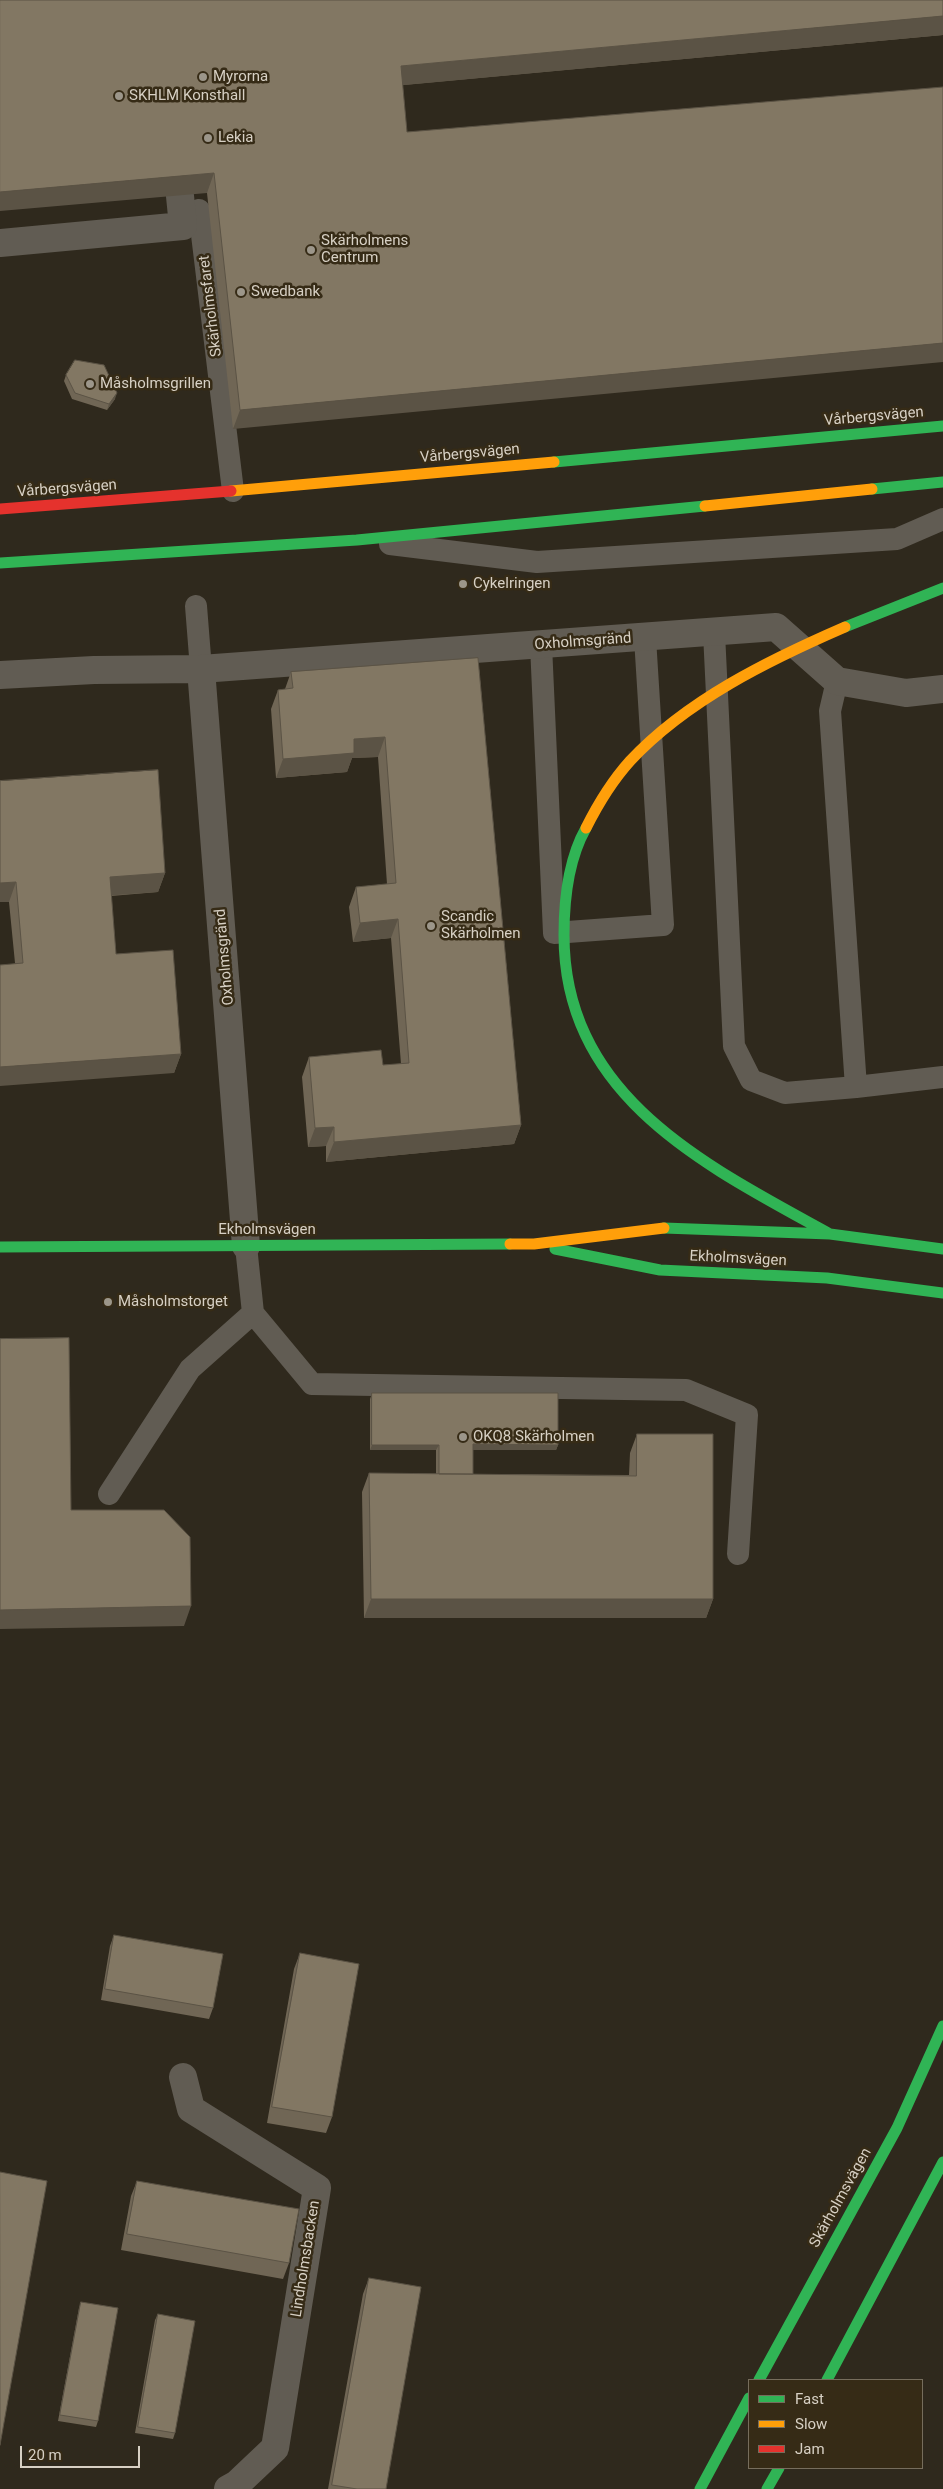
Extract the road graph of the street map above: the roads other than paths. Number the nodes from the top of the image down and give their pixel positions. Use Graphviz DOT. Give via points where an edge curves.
graph roads {
  1 [pos="190,203"];
  2 [pos="0,243"];
  3 [pos="943,426"];
  4 [pos="943,482"];
  5 [pos="233,491"];
  6 [pos="0,509"];
  7 [pos="943,519"];
  8 [pos="357,540"];
  9 [pos="0,563"];
  10 [pos="943,588"];
  11 [pos="196,606"];
  12 [pos="714,633"];
  13 [pos="644,638"];
  14 [pos="541,645"];
  15 [pos="202,669"];
  16 [pos="0,675"];
  17 [pos="837,681"];
  18 [pos="943,689"];
  19 [pos="943,1077"];
  20 [pos="856,1086"];
  21 [pos="830,1234"];
  22 [pos="926,1236"];
  23 [pos="900,1242"];
  24 [pos="534,1244"];
  25 [pos="0,1246"];
  26 [pos="246,1246"];
  27 [pos="943,1249"];
  28 [pos="943,1293"];
  29 [pos="253,1313"];
  30 [pos="109,1494"];
  31 [pos="738,1554"];
  32 [pos="943,2026"];
  33 [pos="183,2077"];
  34 [pos="943,2162"];
  35 [pos="760,2379"];
  36 [pos="828,2379"];
  37 [pos="748,2400"];
  38 [pos="778,2469"];
  39 [pos="228,2489"];
  40 [pos="700,2489"];
  41 [pos="767,2489"];
  1 -- 2 [label="street" via="183,226"];
  1 -- 5 [label="lane, Skärholmsfaret"];
  3 -- 5 [label="main road, Vårbergsvägen"];
  4 -- 8 [label="main road"];
  5 -- 6 [label="main road, Vårbergsvägen"];
  7 -- 8 [label="lane" via="897,539 537,562"];
  8 -- 9 [label="main road"];
  10 -- 21 [label="main road" via="800,647 735,681 663,729 634,755 608,788 585,826 571,867 564,904 567,985 578,1021 624,1094 660,1130 699,1159"];
  11 -- 15 [label="lane"];
  12 -- 13 [label="street, Oxholmsgränd"];
  12 -- 17 [label="street, Oxholmsgränd" via="776,627"];
  12 -- 20 [label="lane" via="734,1046 752,1080 785,1092"];
  13 -- 14 [label="street, Oxholmsgränd"];
  13 -- 14 [label="lane" via="663,925 554,933"];
  14 -- 15 [label="street, Oxholmsgränd"];
  15 -- 16 [label="street, Oxholmsgränd"];
  15 -- 26 [label="street, Oxholmsgränd"];
  17 -- 18 [label="street" via="906,693"];
  17 -- 20 [label="lane" via="830,711"];
  19 -- 20 [label="lane"];
  21 -- 23 [label="main road, Ekholmsvägen"];
  21 -- 24 [label="main road, Ekholmsvägen" via="662,1228"];
  22 -- 23 [label="main road"];
  23 -- 27 [label="main road, Ekholmsvägen"];
  24 -- 26 [label="main road, Ekholmsvägen"];
  24 -- 28 [label="main road, Ekholmsvägen" via="660,1270 827,1278"];
  25 -- 26 [label="main road, Ekholmsvägen"];
  26 -- 29 [label="lane"];
  29 -- 30 [label="lane" via="190,1369"];
  29 -- 31 [label="lane" via="312,1384 686,1390 747,1415"];
  32 -- 35 [label="main road, Skärholmsvägen" via="897,2128"];
  33 -- 39 [label="street, Lindholmsbacken" via="191,2109 317,2188 275,2448"];
  34 -- 36 [label="main road"];
  37 -- 40 [label="main road"];
  38 -- 41 [label="main road"];
}
